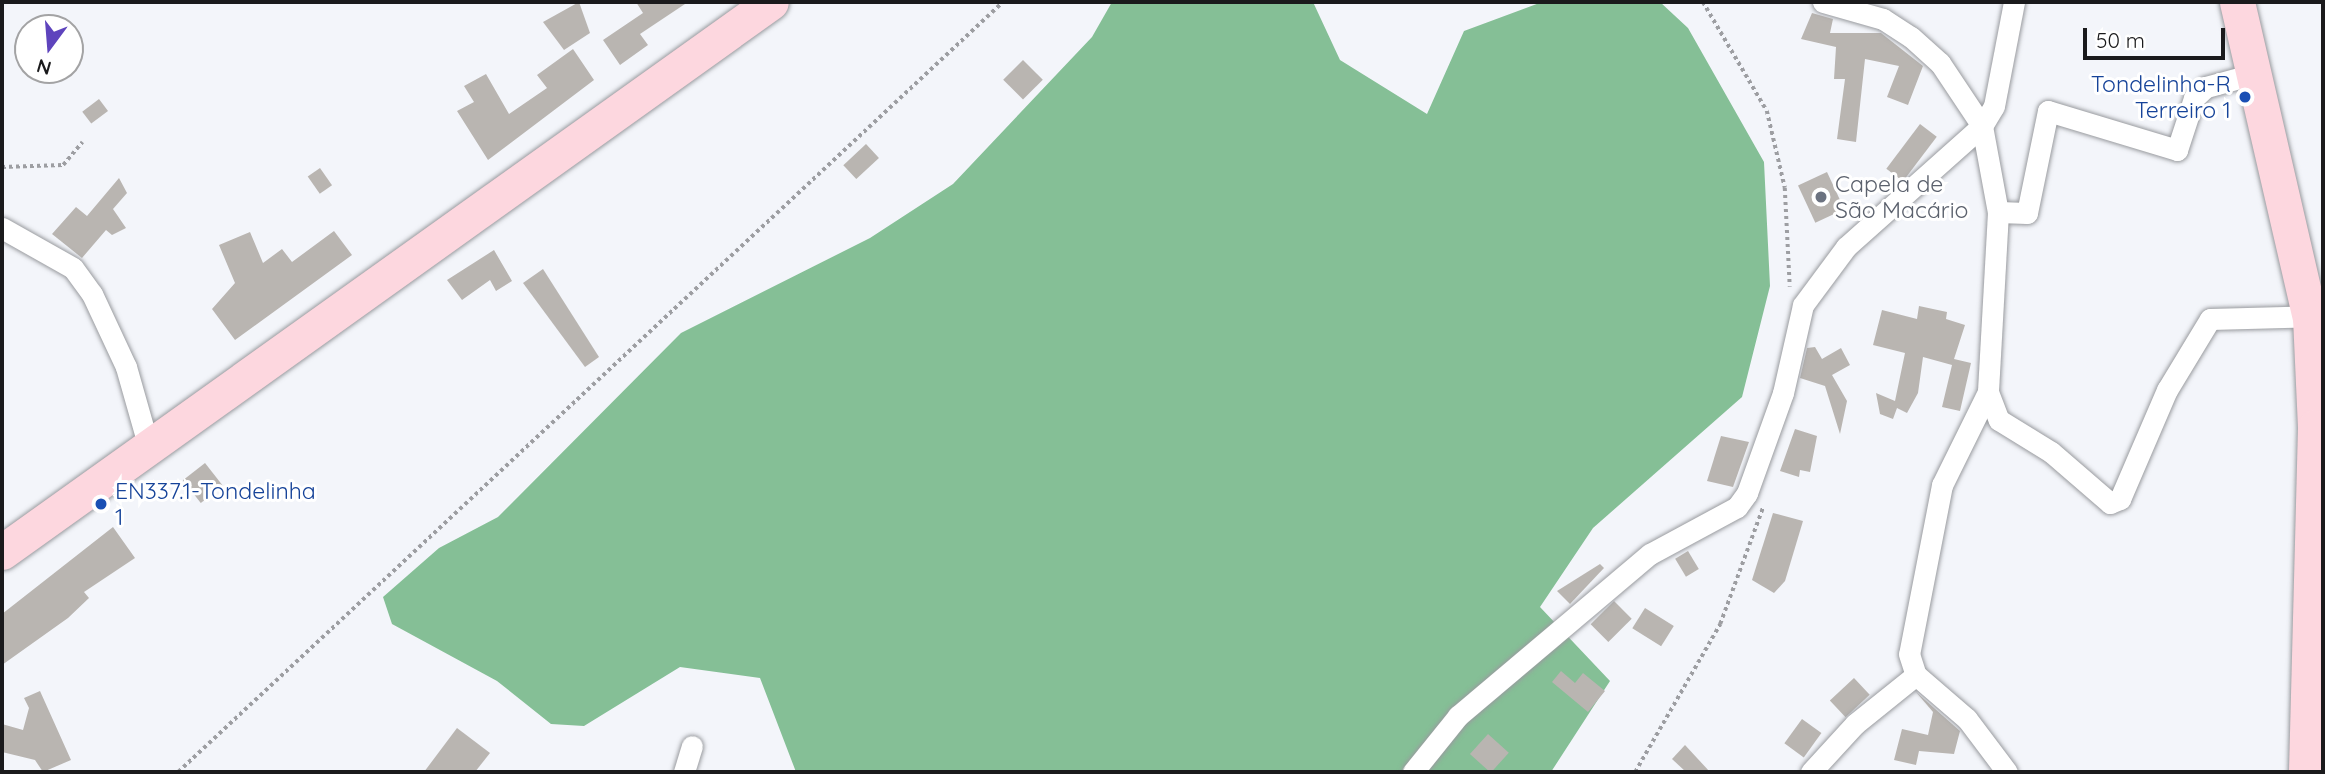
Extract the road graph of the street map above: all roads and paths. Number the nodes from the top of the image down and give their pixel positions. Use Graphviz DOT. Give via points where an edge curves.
graph roads {
  1 [pos="771,2"];
  2 [pos="1003,2"];
  3 [pos="1703,2"];
  4 [pos="1823,2"];
  5 [pos="2014,2"];
  6 [pos="2237,2"];
  7 [pos="1885,10"];
  8 [pos="2254,75"];
  9 [pos="1982,126"];
  10 [pos="82,142"];
  11 [pos="2,167"];
  12 [pos="1998,212"];
  13 [pos="2,228"];
  14 [pos="1789,297"];
  15 [pos="2317,317"];
  16 [pos="1988,392"];
  17 [pos="149,448"];
  18 [pos="1765,498"];
  19 [pos="2,552"];
  20 [pos="1916,675"];
  21 [pos="2316,692"];
  22 [pos="692,746"];
  23 [pos="178,772"];
  24 [pos="684,772"];
  25 [pos="1413,772"];
  26 [pos="1635,772"];
  27 [pos="1811,772"];
  28 [pos="2007,772"];
  29 [pos="2306,772"];
  1 -- 17 [label="main road"];
  2 -- 23 [label="path"];
  3 -- 14 [label="path" via="1767,111 1785,188"];
  4 -- 7 [label="street"];
  5 -- 9 [label="street" via="1994,107"];
  6 -- 8 [label="main road"];
  7 -- 9 [label="street" via="1940,63"];
  8 -- 12 [label="street" via="2206,87 2194,98 2177,150 2048,111 2028,213"];
  8 -- 15 [label="main road"];
  9 -- 12 [label="street"];
  9 -- 25 [label="street" via="1818,277 1803,304 1778,406 1737,507 1650,554 1458,716"];
  10 -- 11 [label="path" via="64,165"];
  12 -- 16 [label="street"];
  13 -- 17 [label="street" via="73,268 92,294 126,366"];
  15 -- 16 [label="street" via="2210,319 2166,390 2120,499 2110,503 2051,452 1999,421"];
  15 -- 21 [label="main road"];
  16 -- 20 [label="street" via="1942,485 1909,654"];
  17 -- 19 [label="main road"];
  18 -- 26 [label="path" via="1720,624"];
  20 -- 27 [label="street" via="1855,724"];
  20 -- 28 [label="street" via="1967,719"];
  21 -- 29 [label="main road"];
  22 -- 24 [label="street"];
}
